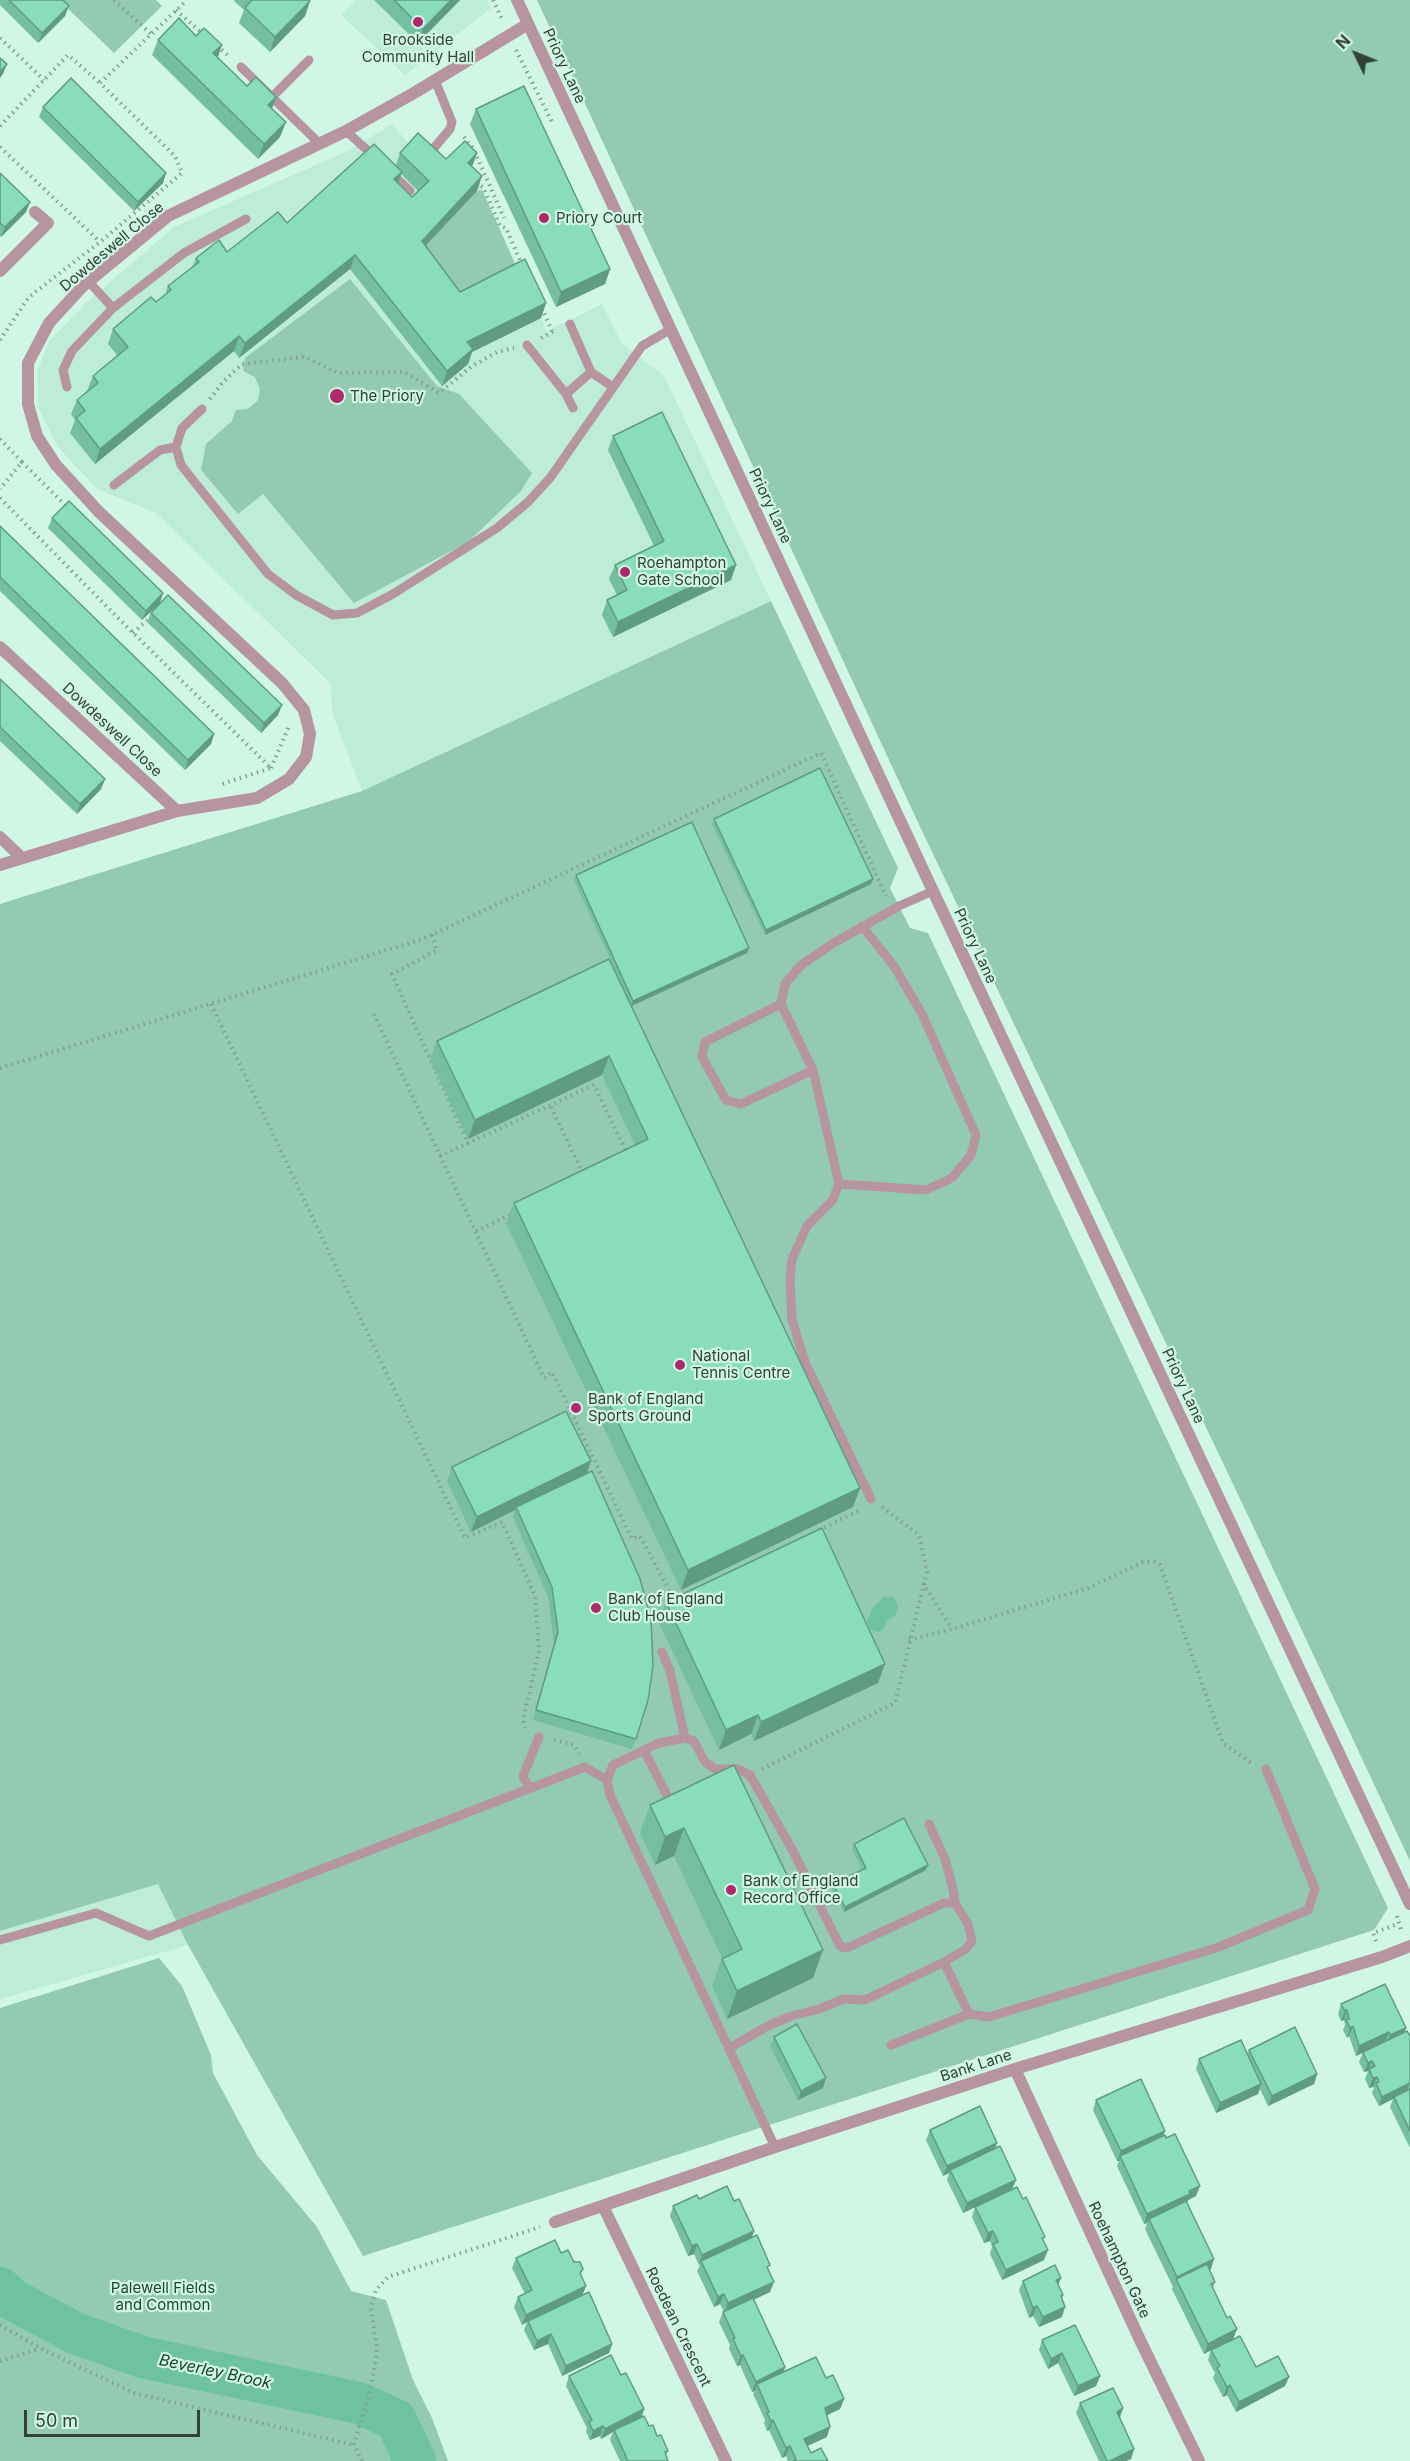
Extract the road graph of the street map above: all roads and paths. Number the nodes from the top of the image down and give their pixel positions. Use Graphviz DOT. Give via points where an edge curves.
graph roads {
  1 [pos="114,0"];
  2 [pos="187,0"];
  3 [pos="493,0"];
  4 [pos="517,0"];
  5 [pos="176,10"];
  6 [pos="500,16"];
  7 [pos="528,24"];
  8 [pos="151,34"];
  9 [pos="0,38"];
  10 [pos="309,60"];
  11 [pos="241,67"];
  12 [pos="44,80"];
  13 [pos="435,80"];
  14 [pos="100,83"];
  15 [pos="272,97"];
  16 [pos="452,122"];
  17 [pos="0,126"];
  18 [pos="346,131"];
  19 [pos="320,144"];
  20 [pos="0,147"];
  21 [pos="434,148"];
  22 [pos="471,180"];
  23 [pos="410,191"];
  24 [pos="35,212"];
  25 [pos="504,218"];
  26 [pos="246,219"];
  27 [pos="100,242"];
  28 [pos="524,270"];
  29 [pos="0,271"];
  30 [pos="89,282"];
  31 [pos="538,301"];
  32 [pos="113,308"];
  33 [pos="570,324"];
  34 [pos="671,329"];
  35 [pos="552,332"];
  36 [pos="0,340"];
  37 [pos="526,345"];
  38 [pos="591,372"];
  39 [pos="67,387"];
  40 [pos="613,387"];
  41 [pos="566,394"];
  42 [pos="573,408"];
  43 [pos="202,409"];
  44 [pos="0,439"];
  45 [pos="176,447"];
  46 [pos="22,462"];
  47 [pos="114,485"];
  48 [pos="0,489"];
  49 [pos="0,498"];
  50 [pos="74,513"];
  51 [pos="158,610"];
  52 [pos="133,633"];
  53 [pos="0,647"];
  54 [pos="291,721"];
  55 [pos="271,768"];
  56 [pos="219,785"];
  57 [pos="177,811"];
  58 [pos="0,837"];
  59 [pos="22,858"];
  60 [pos="0,865"];
  61 [pos="933,891"];
  62 [pos="891,911"];
  63 [pos="862,926"];
  64 [pos="432,935"];
  65 [pos="211,1004"];
  66 [pos="781,1004"];
  67 [pos="374,1014"];
  68 [pos="0,1068"];
  69 [pos="813,1070"];
  70 [pos="551,1107"];
  71 [pos="468,1144"];
  72 [pos="440,1156"];
  73 [pos="630,1159"];
  74 [pos="585,1180"];
  75 [pos="839,1184"];
  76 [pos="516,1213"];
  77 [pos="476,1232"];
  78 [pos="871,1499"];
  79 [pos="818,1531"];
  80 [pos="923,1583"];
  81 [pos="684,1594"];
  82 [pos="952,1629"];
  83 [pos="909,1640"];
  84 [pos="662,1652"];
  85 [pos="539,1737"];
  86 [pos="685,1738"];
  87 [pos="644,1750"];
  88 [pos="585,1767"];
  89 [pos="1266,1769"];
  90 [pos="750,1775"];
  91 [pos="607,1780"];
  92 [pos="529,1788"];
  93 [pos="671,1803"];
  94 [pos="929,1824"];
  95 [pos="955,1903"];
  96 [pos="1410,1904"];
  97 [pos="1401,1930"];
  98 [pos="1376,1939"];
  99 [pos="0,1940"];
  100 [pos="1410,1946"];
  101 [pos="944,1962"];
  102 [pos="969,2014"];
  103 [pos="891,2045"];
  104 [pos="729,2048"];
  105 [pos="1015,2069"];
  106 [pos="775,2147"];
  107 [pos="603,2206"];
  108 [pos="555,2222"];
  109 [pos="0,2325"];
  110 [pos="40,2348"];
  111 [pos="0,2361"];
  112 [pos="354,2445"];
  113 [pos="362,2461"];
  114 [pos="726,2461"];
  115 [pos="1199,2461"];
  1 -- 8 [label="path"];
  2 -- 5 [label="path"];
  3 -- 6 [label="path"];
  4 -- 7 [label="street, Priory Lane"];
  5 -- 8 [label="path"];
  5 -- 11 [label="path"];
  7 -- 13 [label="street, Dowdeswell Close"];
  7 -- 34 [label="street, Priory Lane"];
  8 -- 14 [label="path"];
  9 -- 12 [label="path"];
  10 -- 15 [label="lane"];
  11 -- 15 [label="lane"];
  12 -- 14 [label="path" via="68,55"];
  12 -- 17 [label="path"];
  13 -- 16 [label="lane"];
  13 -- 18 [label="street, Dowdeswell Close"];
  14 -- 27 [label="path" via="175,156 182,173"];
  15 -- 19 [label="lane"];
  16 -- 21 [label="lane"];
  16 -- 25 [label="path" via="472,148"];
  18 -- 19 [label="street, Dowdeswell Close"];
  18 -- 23 [label="lane"];
  19 -- 30 [label="street, Dowdeswell Close" via="168,216"];
  20 -- 27 [label="path"];
  22 -- 28 [label="path" via="483,187"];
  24 -- 29 [label="street" via="48,222"];
  26 -- 32 [label="lane" via="184,253"];
  27 -- 36 [label="path" via="29,297"];
  30 -- 32 [label="lane"];
  30 -- 57 [label="street, Dowdeswell Close" via="49,322 28,363 28,404 37,436 56,465 99,512 282,683 304,710 310,734 306,757 289,778 257,798"];
  31 -- 35 [label="path"];
  32 -- 39 [label="lane" via="72,351 63,370"];
  33 -- 35 [label="path"];
  33 -- 38 [label="lane"];
  34 -- 40 [label="lane" via="642,346"];
  34 -- 61 [label="street, Priory Lane"];
  35 -- 37 [label="path"];
  37 -- 41 [label="lane"];
  37 -- 43 [label="path" via="497,352 439,393 404,372 338,372 305,357 242,364"];
  38 -- 40 [label="lane"];
  38 -- 41 [label="lane"];
  40 -- 45 [label="lane" via="550,478 528,502 497,528 357,613 333,615 268,574 181,465"];
  41 -- 42 [label="lane"];
  43 -- 45 [label="lane" via="182,428"];
  44 -- 46 [label="path"];
  45 -- 47 [label="lane" via="160,450"];
  46 -- 48 [label="path"];
  46 -- 50 [label="path"];
  49 -- 52 [label="path"];
  51 -- 52 [label="path"];
  52 -- 55 [label="path"];
  53 -- 57 [label="street, Dowdeswell Close"];
  54 -- 55 [label="path"];
  55 -- 56 [label="path"];
  57 -- 59 [label="street, Dowdeswell Close"];
  58 -- 59 [label="street"];
  59 -- 60 [label="street, Dowdeswell Close"];
  61 -- 62 [label="lane"];
  61 -- 96 [label="street, Priory Lane"];
  62 -- 63 [label="lane"];
  62 -- 64 [label="path" via="821,753"];
  63 -- 66 [label="lane" via="801,966 785,984"];
  63 -- 75 [label="lane" via="894,966 922,1014 976,1135 971,1155 952,1179 926,1190"];
  64 -- 65 [label="path"];
  64 -- 71 [label="path" via="437,950 392,974"];
  65 -- 68 [label="path"];
  65 -- 85 [label="path" via="465,1538 502,1522 535,1596 539,1651 523,1720 526,1730"];
  66 -- 69 [label="lane"];
  66 -- 69 [label="lane" via="705,1042 702,1057 726,1100 741,1104"];
  67 -- 72 [label="path"];
  69 -- 75 [label="lane"];
  70 -- 71 [label="path"];
  70 -- 73 [label="path" via="594,1085"];
  70 -- 74 [label="path"];
  71 -- 72 [label="path"];
  72 -- 77 [label="path"];
  75 -- 78 [label="lane" via="832,1200 798,1240 790,1280 792,1320 805,1362"];
  76 -- 77 [label="path"];
  77 -- 81 [label="path" via="544,1378 552,1372 632,1539 640,1536 674,1599"];
  78 -- 79 [label="path" via="859,1511"];
  78 -- 80 [label="path" via="919,1535 927,1572"];
  80 -- 82 [label="path"];
  80 -- 83 [label="path"];
  82 -- 83 [label="path"];
  82 -- 89 [label="path" via="1088,1588 1143,1562 1155,1562 1160,1565 1223,1743 1249,1763"];
  83 -- 90 [label="path" via="895,1703"];
  84 -- 86 [label="lane"];
  85 -- 88 [label="path" via="574,1745"];
  85 -- 92 [label="lane" via="523,1776"];
  86 -- 87 [label="lane"];
  86 -- 90 [label="lane" via="694,1742 705,1762 715,1769 738,1769"];
  87 -- 91 [label="lane" via="613,1765"];
  87 -- 93 [label="lane"];
  88 -- 91 [label="lane"];
  88 -- 92 [label="lane"];
  89 -- 102 [label="lane" via="1315,1889 1308,1910 1216,1948 989,2017"];
  90 -- 95 [label="lane" via="840,1946 849,1947 944,1904"];
  91 -- 104 [label="lane" via="609,1795"];
  92 -- 99 [label="lane" via="149,1936 96,1913"];
  94 -- 95 [label="lane" via="945,1859"];
  95 -- 101 [label="lane" via="968,1923 972,1941"];
  97 -- 98 [label="path" via="1398,1924 1373,1933"];
  100 -- 105 [label="street, Bank Lane"];
  101 -- 102 [label="lane"];
  101 -- 104 [label="lane" via="865,2000 844,1999 791,2016"];
  102 -- 103 [label="lane"];
  104 -- 106 [label="lane"];
  105 -- 106 [label="street, Bank Lane"];
  105 -- 115 [label="street, Roehampton Gate"];
  106 -- 107 [label="street, Bank Lane"];
  107 -- 108 [label="street, Bank Lane"];
  107 -- 114 [label="street, Roedean Crescent"];
  108 -- 112 [label="path" via="388,2277 376,2290 371,2308 377,2350"];
  109 -- 110 [label="path"];
  110 -- 111 [label="path"];
  110 -- 112 [label="path" via="134,2393"];
  112 -- 113 [label="path"];
}
